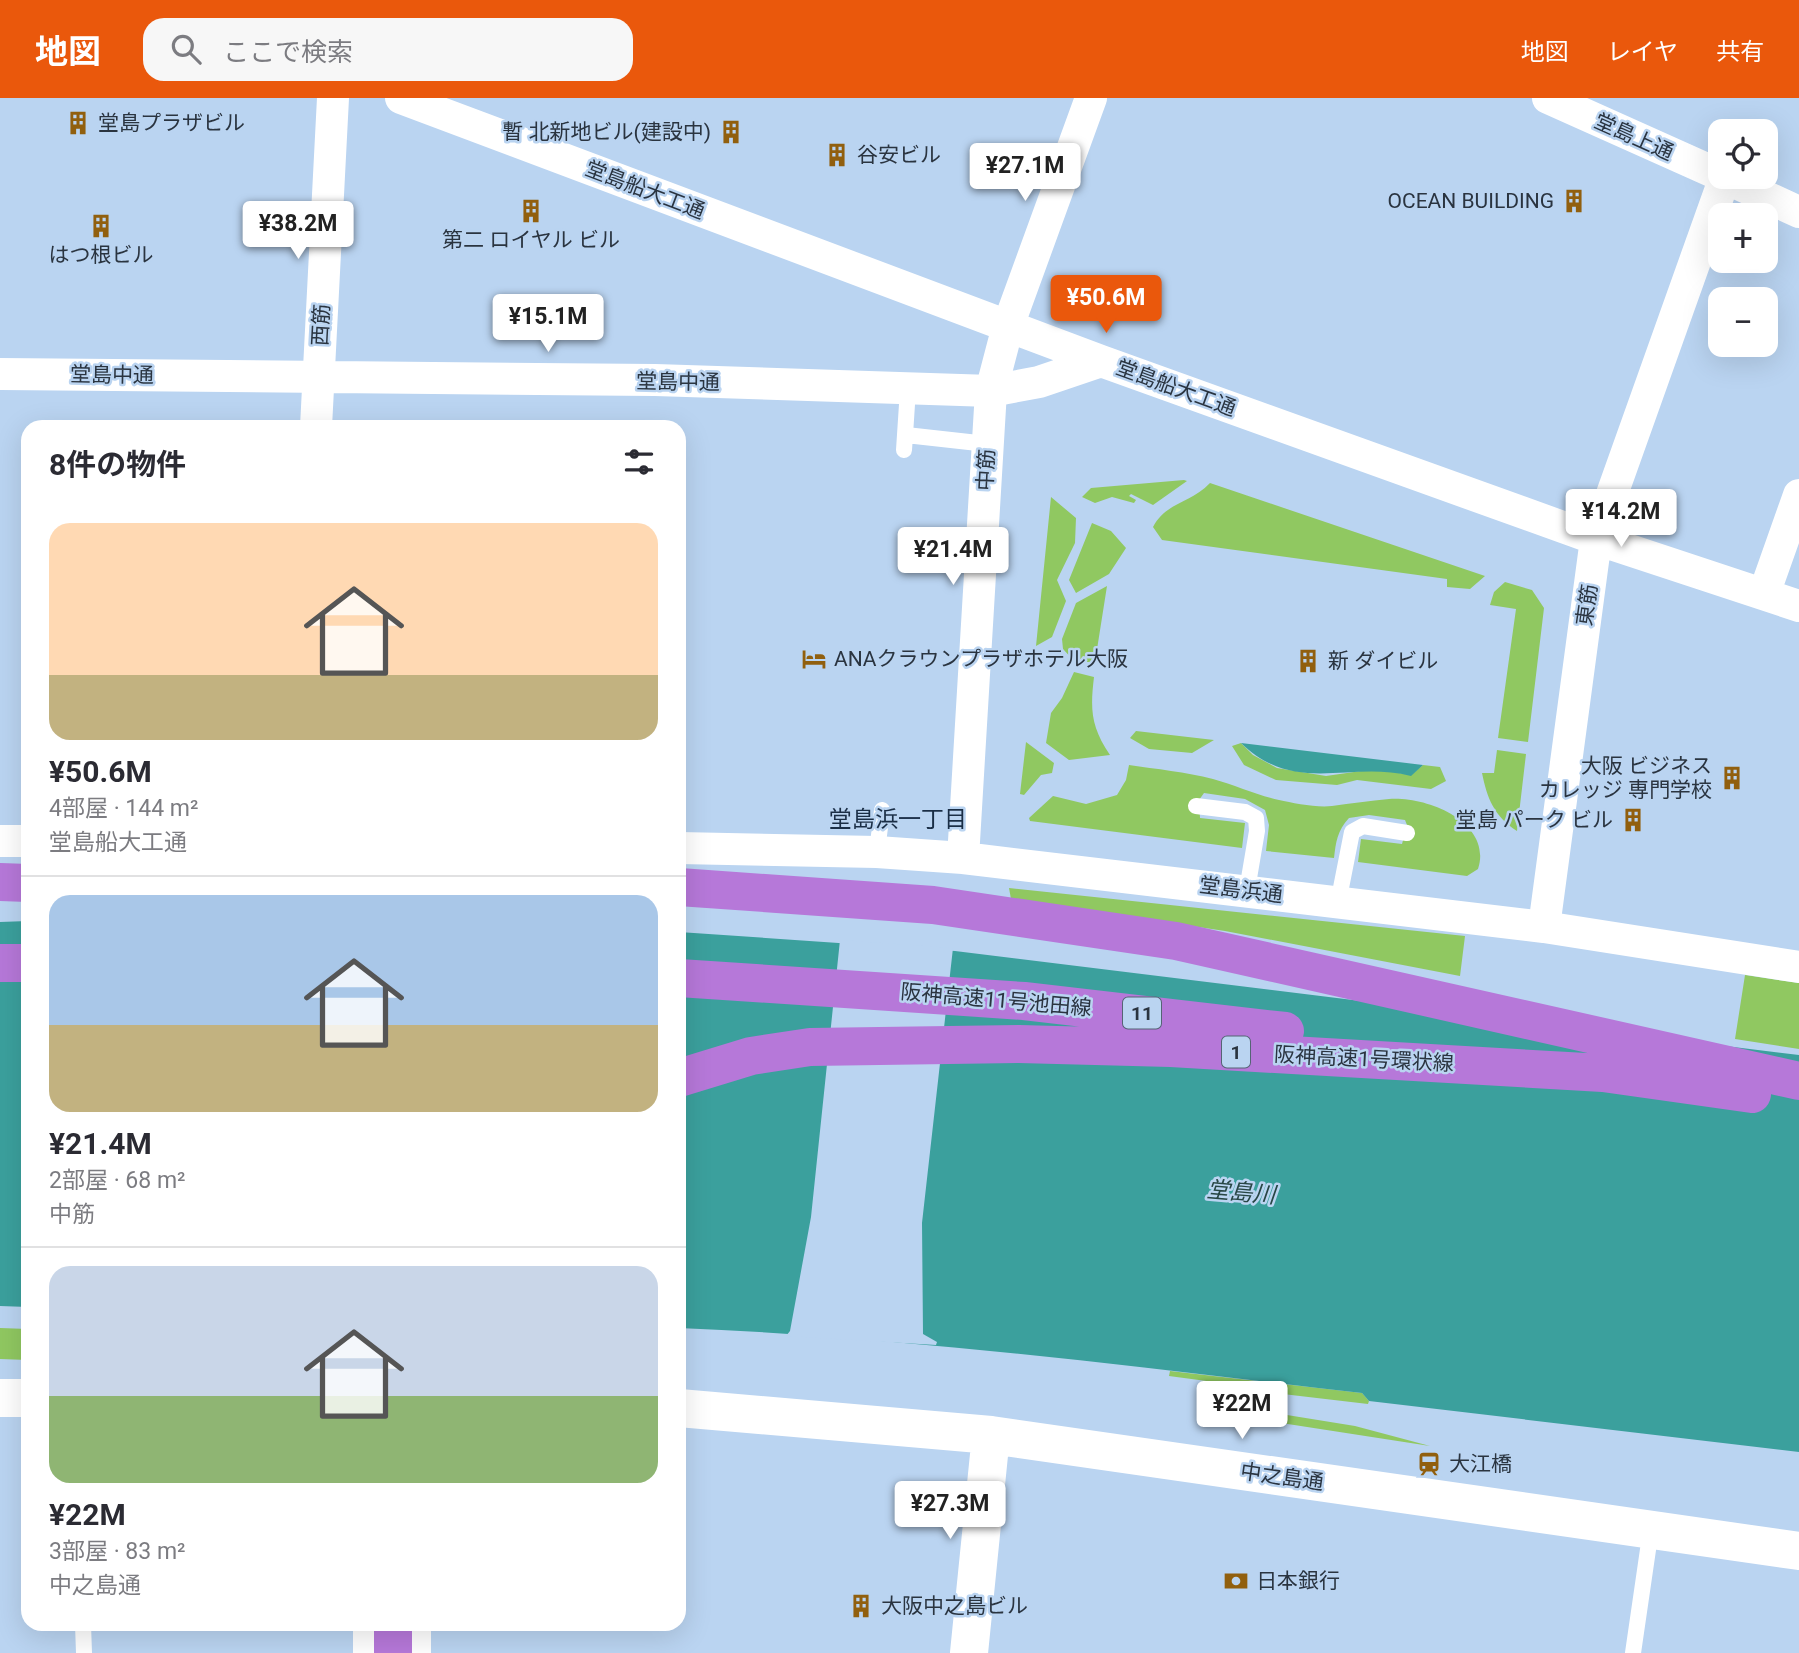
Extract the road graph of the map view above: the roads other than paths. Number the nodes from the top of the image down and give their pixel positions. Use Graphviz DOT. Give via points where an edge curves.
graph roads {
  1 [pos="333,98"];
  2 [pos="401,98"];
  3 [pos="1091,98"];
  4 [pos="1548,98"];
  5 [pos="1708,169"];
  6 [pos="1718,189"];
  7 [pos="1750,189"];
  8 [pos="1799,212"];
  9 [pos="1008,326"];
  10 [pos="1101,361"];
  11 [pos="0,374"];
  12 [pos="318,378"];
  13 [pos="908,389"];
  14 [pos="992,391"];
  15 [pos="316,420"];
  16 [pos="988,444"];
  17 [pos="1799,495"];
  18 [pos="1596,539"];
  19 [pos="1764,594"];
  20 [pos="1799,606"];
  21 [pos="1196,806"];
  22 [pos="882,810"];
  23 [pos="1407,833"];
  24 [pos="0,841"];
  25 [pos="21,841"];
  26 [pos="686,848"];
  27 [pos="877,852"];
  28 [pos="963,858"];
  29 [pos="0,882"];
  30 [pos="21,883"];
  31 [pos="686,887"];
  32 [pos="1247,890"];
  33 [pos="1338,903"];
  34 [pos="1544,927"];
  35 [pos="0,963"];
  36 [pos="21,963"];
  37 [pos="1799,968"];
  38 [pos="686,978"];
  39 [pos="1603,1073"];
  40 [pos="686,1076"];
  41 [pos="1799,1081"];
  42 [pos="1799,1101"];
  43 [pos="0,1398"];
  44 [pos="21,1398"];
  45 [pos="686,1409"];
  46 [pos="991,1436"];
  47 [pos="1651,1530"];
  48 [pos="1799,1550"];
  49 [pos="83,1631"];
  50 [pos="369,1631"];
  51 [pos="393,1631"];
  52 [pos="415,1631"];
  53 [pos="84,1653"];
  54 [pos="369,1653"];
  55 [pos="393,1653"];
  56 [pos="415,1653"];
  57 [pos="969,1653"];
  58 [pos="1633,1653"];
  1 -- 12 [label="street, 西筋"];
  2 -- 9 [label="street, 堂島船大工通"];
  3 -- 9 [label="street, 中筋"];
  4 -- 5 [label="street, 堂島上通"];
  6 -- 18 [label="street, 東筋"];
  7 -- 8 [label="street, 堂島上通"];
  9 -- 10 [label="street, 堂島船大工通"];
  9 -- 14 [label="street, 中筋"];
  10 -- 14 [label="street, 堂島中通" via="1039,382"];
  10 -- 18 [label="street, 堂島船大工通"];
  11 -- 12 [label="street, 堂島中通"];
  12 -- 13 [label="street, 堂島中通" via="655,380"];
  12 -- 15 [label="street, 西筋"];
  13 -- 14 [label="street, 堂島中通"];
  13 -- 16 [label="lane" via="905,443"];
  14 -- 16 [label="street, 中筋"];
  16 -- 28 [label="street, 中筋"];
  17 -- 19 [label="street"];
  18 -- 19 [label="street, 堂島船大工通"];
  18 -- 34 [label="street, 東筋"];
  19 -- 20 [label="street, 堂島船大工通"];
  21 -- 32 [label="lane" via="1245,812 1256,818"];
  22 -- 27 [label="lane"];
  23 -- 33 [label="lane" via="1363,826 1352,832"];
  24 -- 25 [label="street"];
  26 -- 27 [label="street, 堂島浜通"];
  27 -- 28 [label="street, 堂島浜通"];
  28 -- 32 [label="street, 堂島浜通"];
  29 -- 30 [label="highway"];
  31 -- 41 [label="highway" via="933,905 1176,941"];
  32 -- 33 [label="street, 堂島浜通"];
  33 -- 34 [label="street, 堂島浜通"];
  34 -- 37 [label="street, 堂島浜通"];
  35 -- 36 [label="highway"];
  38 -- 39 [label="highway, 阪神高速11号池田線 / 11" via="1024,1001"];
  39 -- 40 [label="highway, 阪神高速1号環状線 / 1" via="1171,1048 937,1045 810,1047 751,1056"];
  39 -- 42 [label="highway, 阪神高速1号環状線 / 1"];
  43 -- 44 [label="street"];
  45 -- 46 [label="street, 中之島通"];
  46 -- 47 [label="street, 中之島通"];
  46 -- 57 [label="street"];
  47 -- 48 [label="street, 中之島通"];
  47 -- 58 [label="lane"];
  49 -- 53 [label="lane"];
  50 -- 54 [label="street"];
  51 -- 55 [label="highway"];
  52 -- 56 [label="street"];
}
